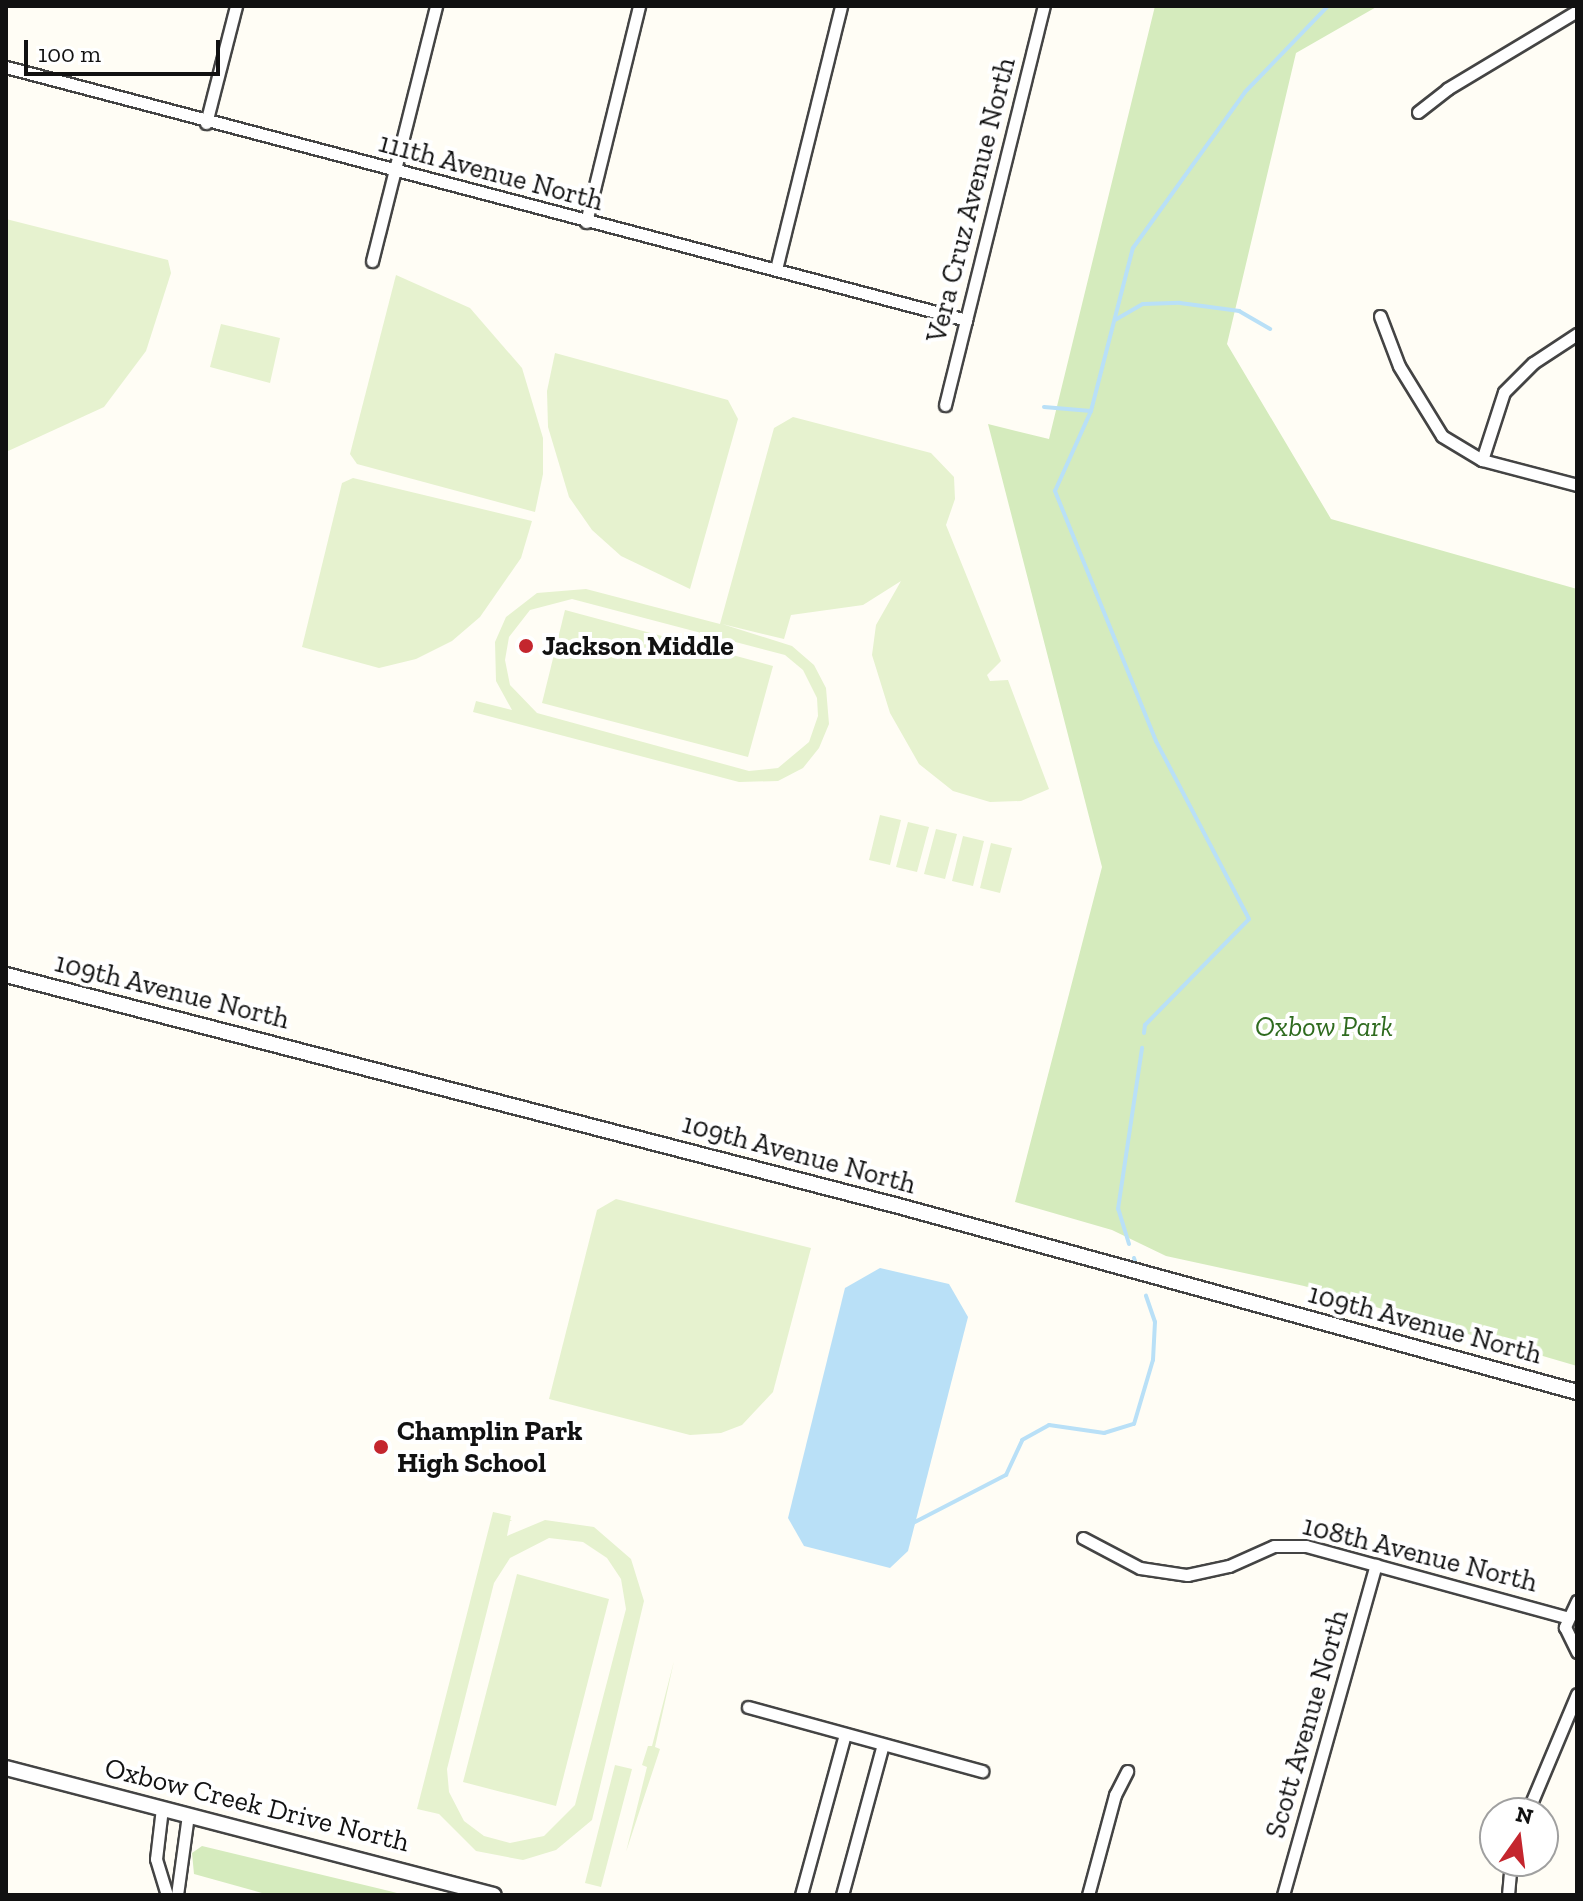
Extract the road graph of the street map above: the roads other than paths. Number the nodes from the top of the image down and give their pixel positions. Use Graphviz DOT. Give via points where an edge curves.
graph roads {
  1 [pos="236,6"];
  2 [pos="436,6"];
  3 [pos="639,6"];
  4 [pos="841,6"];
  5 [pos="1044,6"];
  6 [pos="1577,11"];
  7 [pos="6,67"];
  8 [pos="1418,112"];
  9 [pos="206,123"];
  10 [pos="395,172"];
  11 [pos="586,222"];
  12 [pos="372,261"];
  13 [pos="776,269"];
  14 [pos="1380,316"];
  15 [pos="966,320"];
  16 [pos="1577,334"];
  17 [pos="945,405"];
  18 [pos="1482,460"];
  19 [pos="1577,485"];
  20 [pos="6,975"];
  21 [pos="1577,1392"];
  22 [pos="1083,1538"];
  23 [pos="1376,1565"];
  24 [pos="1577,1601"];
  25 [pos="1566,1617"];
  26 [pos="1577,1652"];
  27 [pos="1577,1694"];
  28 [pos="748,1707"];
  29 [pos="845,1734"];
  30 [pos="883,1744"];
  31 [pos="6,1768"];
  32 [pos="982,1771"];
  33 [pos="1127,1771"];
  34 [pos="1534,1797"];
  35 [pos="162,1808"];
  36 [pos="188,1815"];
  37 [pos="167,1895"];
  38 [pos="177,1895"];
  39 [pos="494,1895"];
  40 [pos="801,1895"];
  41 [pos="842,1895"];
  42 [pos="1088,1895"];
  43 [pos="1283,1895"];
  1 -- 9 [label="street"];
  2 -- 10 [label="street"];
  3 -- 11 [label="street"];
  4 -- 13 [label="street"];
  5 -- 15 [label="street, Vera Cruz Avenue North"];
  6 -- 8 [label="street"];
  7 -- 9 [label="street, 111th Avenue North"];
  9 -- 10 [label="street, 111th Avenue North"];
  10 -- 11 [label="street, 111th Avenue North"];
  10 -- 12 [label="street"];
  11 -- 13 [label="street, 111th Avenue North"];
  13 -- 15 [label="street, 111th Avenue North"];
  14 -- 18 [label="street" via="1399,366 1442,436"];
  15 -- 17 [label="street, Vera Cruz Avenue North"];
  16 -- 18 [label="street" via="1533,363 1504,392"];
  18 -- 19 [label="street"];
  20 -- 21 [label="street, 109th Avenue North" via="895,1205"];
  22 -- 23 [label="street, 108th Avenue North" via="1140,1568 1187,1575 1289,1543"];
  23 -- 25 [label="street, 108th Avenue North"];
  23 -- 43 [label="street, Scott Avenue North"];
  24 -- 25 [label="street"];
  25 -- 26 [label="street" via="1566,1637"];
  27 -- 34 [label="street"];
  28 -- 29 [label="street"];
  29 -- 30 [label="street"];
  29 -- 40 [label="street"];
  30 -- 32 [label="street"];
  30 -- 41 [label="street"];
  31 -- 35 [label="street, Oxbow Creek Drive North"];
  33 -- 42 [label="street" via="1115,1795"];
  35 -- 36 [label="street, Oxbow Creek Drive North"];
  35 -- 37 [label="street" via="156,1859"];
  36 -- 38 [label="street"];
  36 -- 39 [label="street, Oxbow Creek Drive North"];
}
